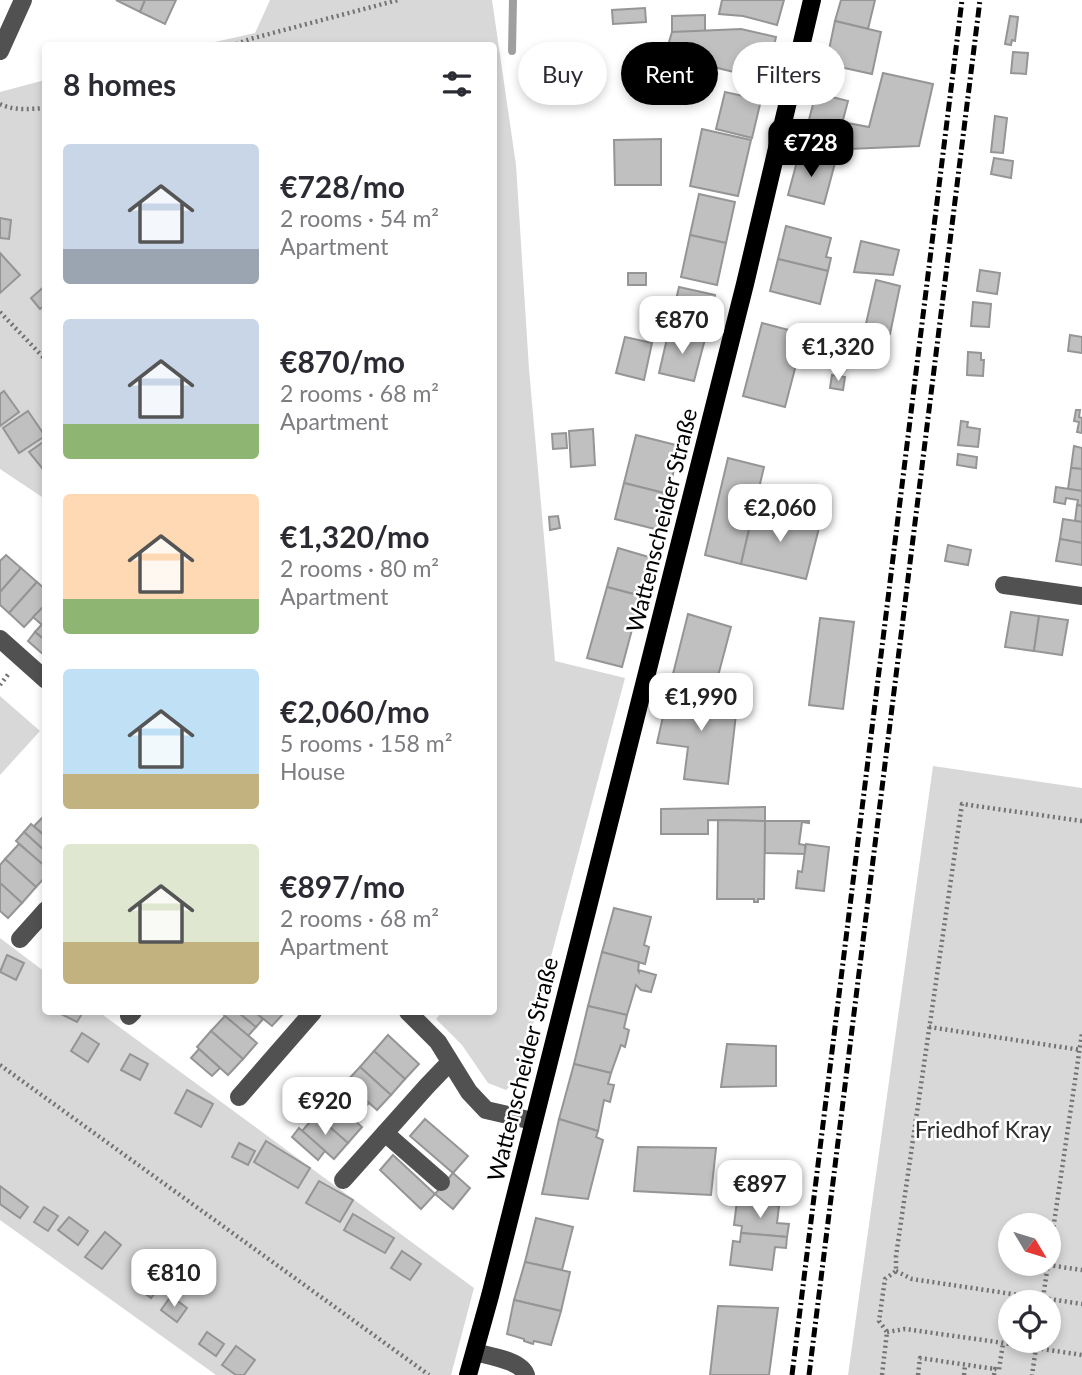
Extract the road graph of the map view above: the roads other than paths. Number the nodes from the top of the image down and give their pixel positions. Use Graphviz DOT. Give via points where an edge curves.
graph roads {
  1 [pos="23,0"];
  2 [pos="812,0"];
  3 [pos="0,51"];
  4 [pos="1004,585"];
  5 [pos="1082,596"];
  6 [pos="0,639"];
  7 [pos="42,675"];
  8 [pos="42,914"];
  9 [pos="20,939"];
  10 [pos="310,1015"];
  11 [pos="411,1015"];
  12 [pos="450,1062"];
  13 [pos="239,1097"];
  14 [pos="533,1121"];
  15 [pos="385,1133"];
  16 [pos="343,1180"];
  17 [pos="440,1182"];
  18 [pos="475,1352"];
  19 [pos="468,1375"];
  20 [pos="526,1375"];
  1 -- 3 [label="street"];
  2 -- 14 [label="main road, Wattenscheider Straße" via="745,284"];
  4 -- 5 [label="street"];
  6 -- 7 [label="street"];
  8 -- 9 [label="street"];
  10 -- 13 [label="street"];
  11 -- 12 [label="street" via="438,1042"];
  12 -- 14 [label="street" via="486,1110"];
  12 -- 15 [label="street"];
  14 -- 18 [label="main road, Wattenscheider Straße"];
  15 -- 16 [label="street"];
  15 -- 17 [label="street"];
  18 -- 19 [label="main road, Wattenscheider Straße"];
  18 -- 20 [label="street" via="519,1365"];
}
